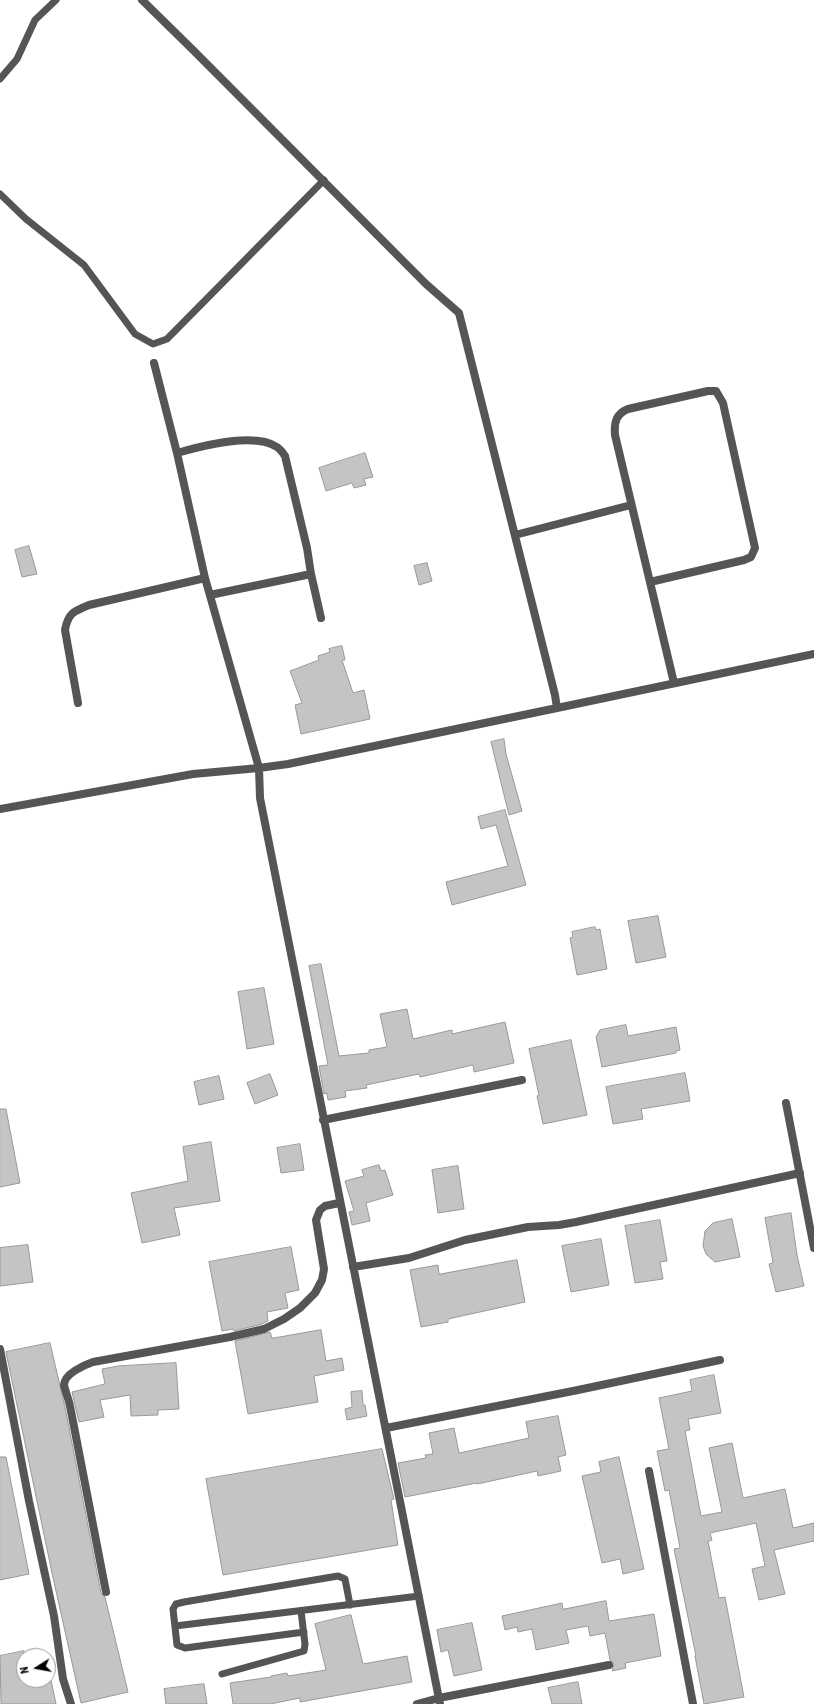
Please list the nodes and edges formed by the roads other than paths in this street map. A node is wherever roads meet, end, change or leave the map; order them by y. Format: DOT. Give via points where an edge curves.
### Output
graph roads {
  1 [pos="56,0"];
  2 [pos="142,0"];
  3 [pos="0,79"];
  4 [pos="324,180"];
  5 [pos="0,194"];
  6 [pos="154,362"];
  7 [pos="177,453"];
  8 [pos="631,505"];
  9 [pos="516,535"];
  10 [pos="311,574"];
  11 [pos="205,578"];
  12 [pos="650,582"];
  13 [pos="210,595"];
  14 [pos="321,618"];
  15 [pos="814,654"];
  16 [pos="674,683"];
  17 [pos="78,703"];
  18 [pos="557,708"];
  19 [pos="259,768"];
  20 [pos="0,809"];
  21 [pos="522,1080"];
  22 [pos="786,1102"];
  23 [pos="323,1120"];
  24 [pos="800,1173"];
  25 [pos="340,1203"];
  26 [pos="814,1248"];
  27 [pos="353,1267"];
  28 [pos="0,1348"];
  29 [pos="720,1360"];
  30 [pos="386,1428"];
  31 [pos="649,1471"];
  32 [pos="106,1592"];
  33 [pos="419,1596"];
  34 [pos="350,1605"];
  35 [pos="301,1611"];
  36 [pos="175,1626"];
  37 [pos="304,1632"];
  38 [pos="609,1665"];
  39 [pos="222,1674"];
  40 [pos="440,1701"];
  41 [pos="71,1704"];
  42 [pos="417,1704"];
  43 [pos="694,1704"];
  1 -- 3 [label="lane" via="35,20 17,58"];
  2 -- 4 [label="street"];
  4 -- 5 [label="lane" via="167,339 153,344 135,334 84,265 26,219"];
  4 -- 9 [label="street" via="426,284 459,313"];
  6 -- 7 [label="street"];
  7 -- 10 [label="street" via="235,441 267,443 278,447 285,456"];
  7 -- 11 [label="street"];
  8 -- 9 [label="street"];
  8 -- 12 [label="street"];
  8 -- 12 [label="street" via="615,435 614,424 617,417 628,409 716,391 723,403 755,548 751,557 744,560"];
  9 -- 18 [label="street"];
  10 -- 13 [label="street"];
  10 -- 14 [label="street"];
  11 -- 13 [label="street"];
  11 -- 17 [label="street" via="89,605 67,618 65,630"];
  12 -- 16 [label="street"];
  13 -- 19 [label="street"];
  15 -- 16 [label="street"];
  16 -- 18 [label="street"];
  18 -- 19 [label="street"];
  19 -- 20 [label="street" via="193,774"];
  19 -- 23 [label="street" via="260,798"];
  21 -- 23 [label="street"];
  22 -- 24 [label="street"];
  23 -- 25 [label="street"];
  24 -- 26 [label="street"];
  24 -- 27 [label="street" via="570,1223 528,1226 465,1240 409,1258"];
  25 -- 27 [label="street"];
  25 -- 32 [label="street" via="320,1210 316,1220 324,1269 322,1280 315,1293 284,1319 264,1329 230,1337 93,1362 80,1367 66,1378 64,1384"];
  27 -- 30 [label="street"];
  28 -- 41 [label="street" via="27,1494 54,1616 63,1679"];
  29 -- 30 [label="street"];
  30 -- 33 [label="street"];
  31 -- 43 [label="street"];
  33 -- 34 [label="lane"];
  33 -- 40 [label="street"];
  34 -- 35 [label="lane"];
  34 -- 36 [label="lane" via="345,1579 338,1576 176,1604 173,1610"];
  35 -- 36 [label="lane"];
  35 -- 37 [label="lane"];
  36 -- 37 [label="lane" via="177,1645 185,1648"];
  37 -- 39 [label="lane" via="304,1651 299,1654"];
  38 -- 40 [label="street"];
  40 -- 42 [label="street"];
}
